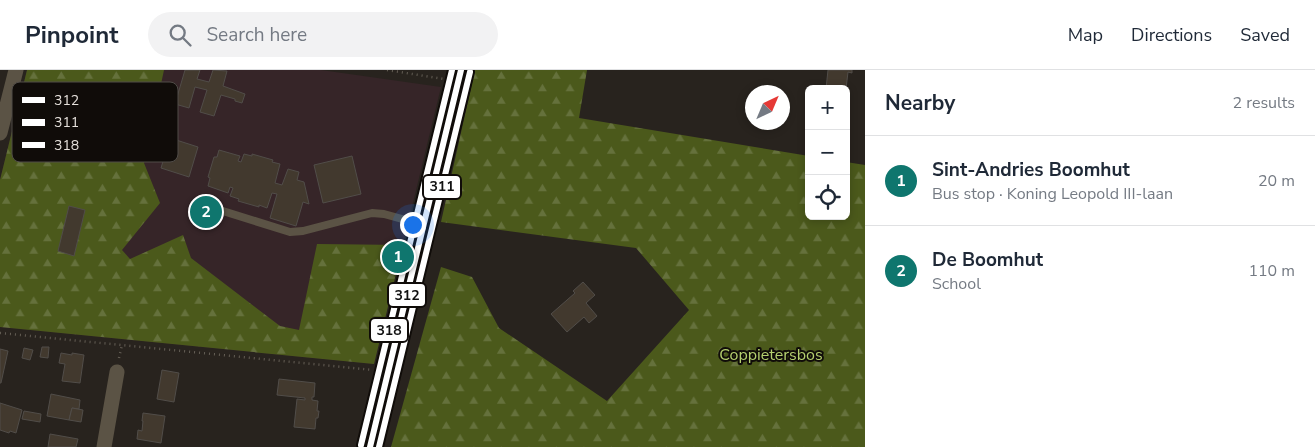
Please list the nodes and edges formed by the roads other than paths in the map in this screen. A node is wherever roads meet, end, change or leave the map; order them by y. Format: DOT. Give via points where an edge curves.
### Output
graph roads {
  1 [pos="460,76"];
  2 [pos="12,86"];
  3 [pos="0,132"];
  4 [pos="210,207"];
  5 [pos="424,225"];
  6 [pos="117,372"];
  7 [pos="104,447"];
  8 [pos="370,447"];
  1 -- 5 [label="street"];
  2 -- 3 [label="street"];
  4 -- 5 [label="lane" via="290,232 372,213"];
  5 -- 8 [label="street"];
  6 -- 7 [label="street"];
}
